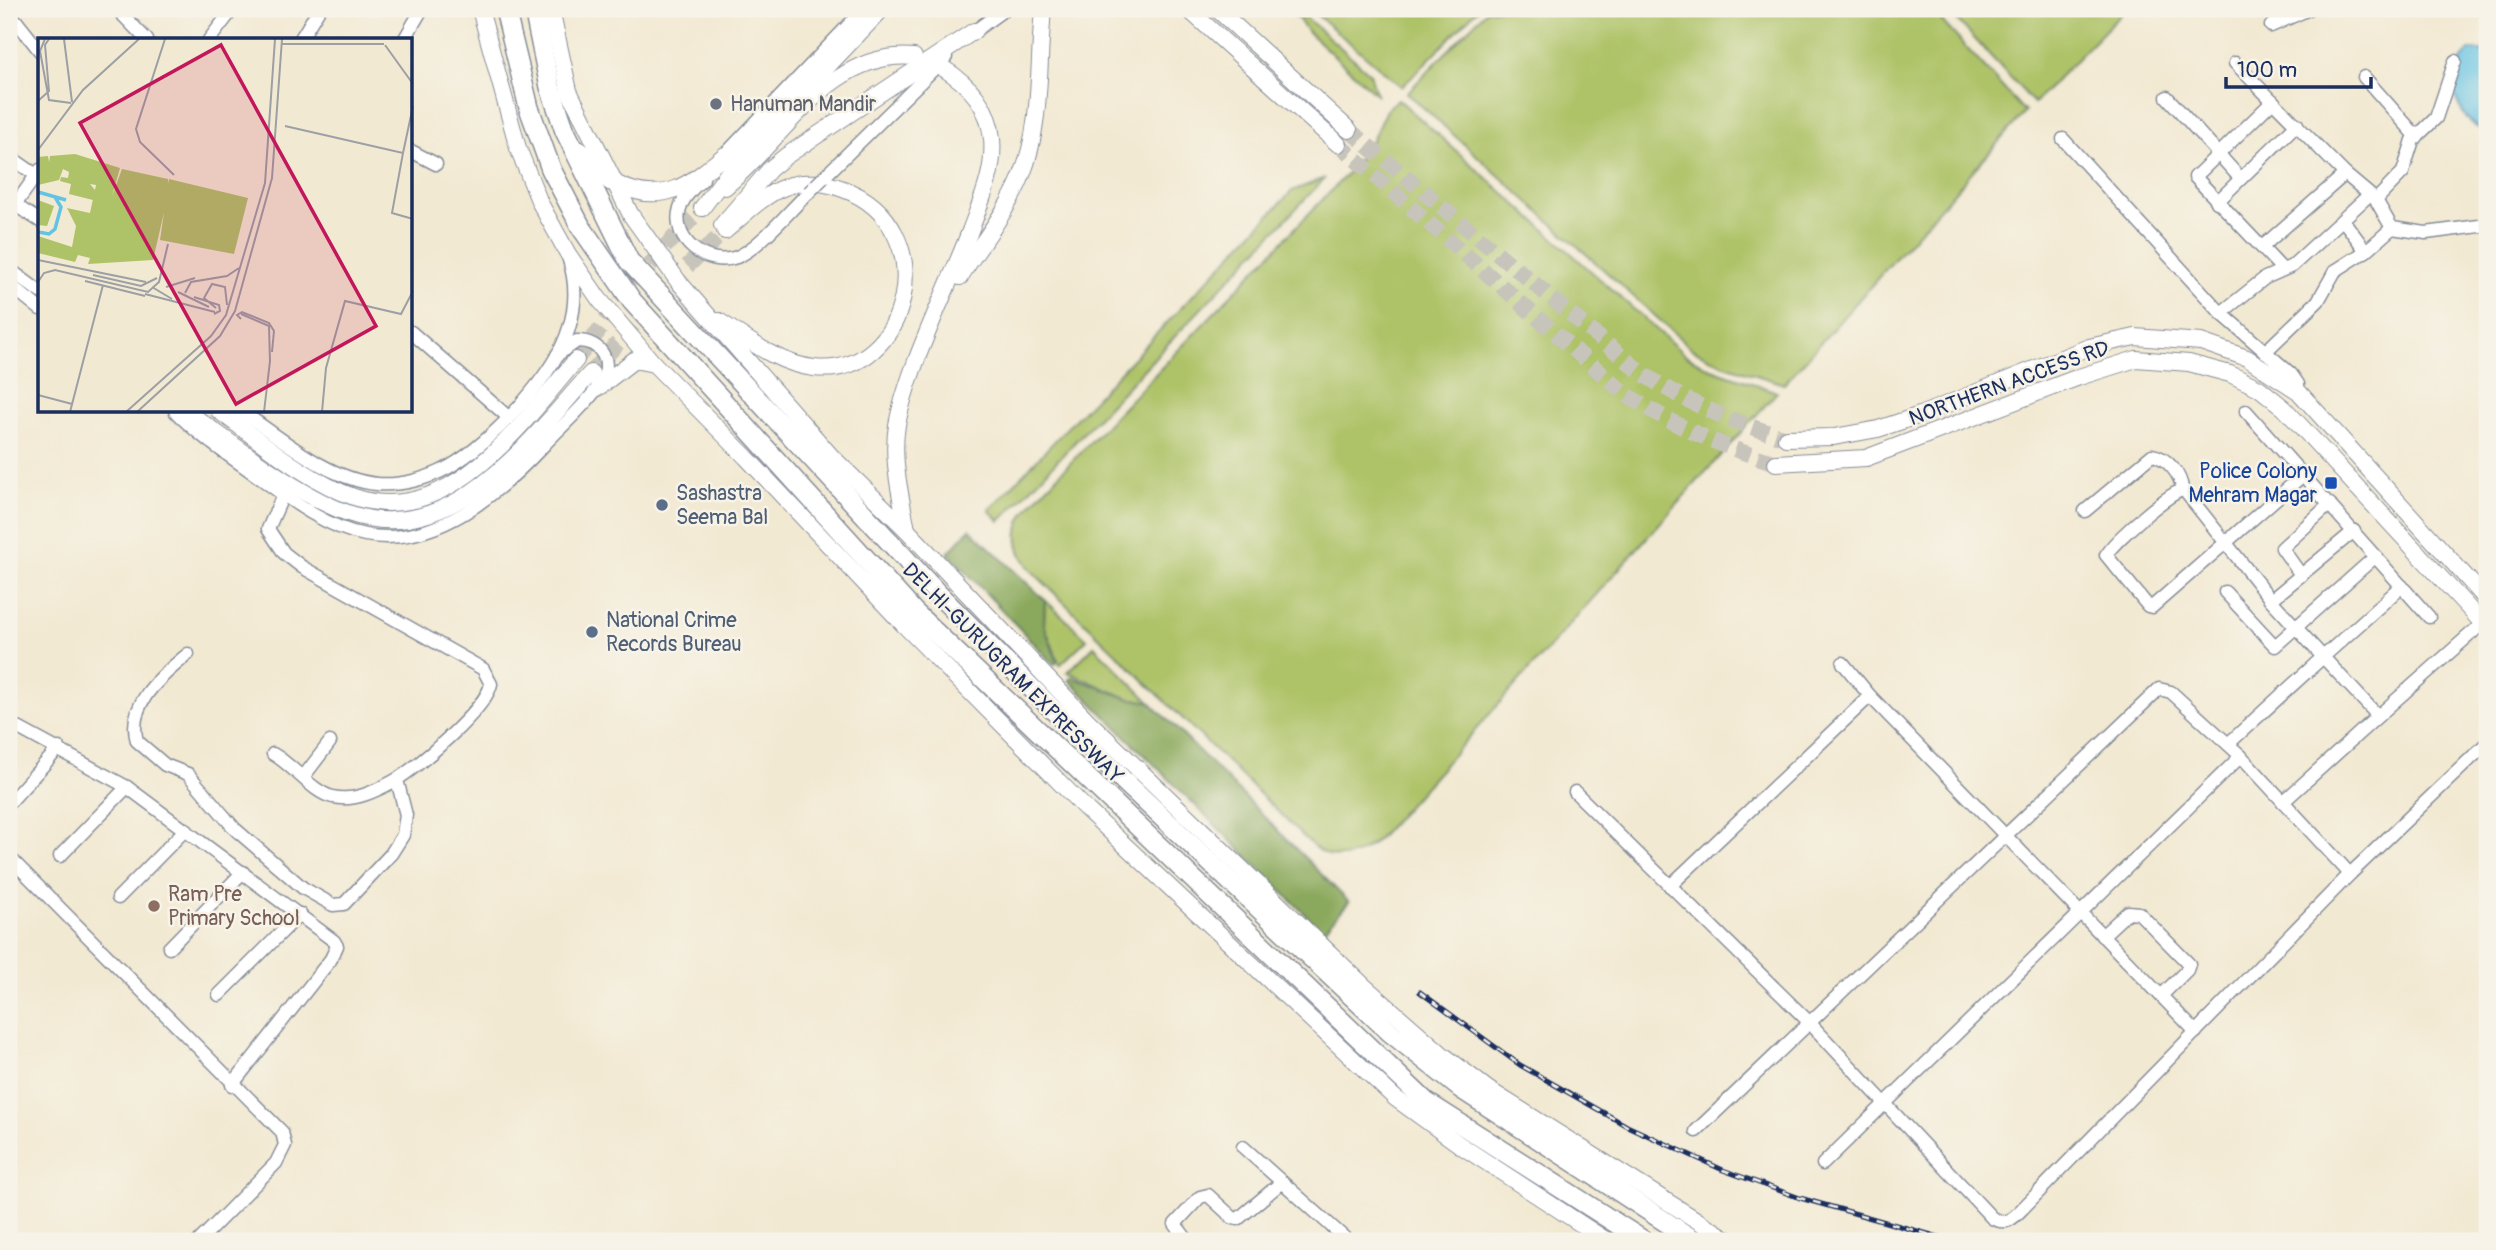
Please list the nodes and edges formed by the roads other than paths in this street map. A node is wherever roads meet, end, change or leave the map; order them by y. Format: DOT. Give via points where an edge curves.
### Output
graph roads {
  1 [pos="117,9"];
  2 [pos="233,9"];
  3 [pos="319,9"];
  4 [pos="422,9"];
  5 [pos="480,9"];
  6 [pos="505,9"];
  7 [pos="534,9"];
  8 [pos="551,9"];
  9 [pos="864,9"];
  10 [pos="881,9"];
  11 [pos="1005,9"];
  12 [pos="1043,9"];
  13 [pos="1188,9"];
  14 [pos="1217,9"];
  15 [pos="2309,9"];
  16 [pos="9,12"];
  17 [pos="2271,26"];
  18 [pos="974,31"];
  19 [pos="145,38"];
  20 [pos="211,38"];
  21 [pos="301,38"];
  22 [pos="405,38"];
  23 [pos="38,48"];
  24 [pos="914,57"];
  25 [pos="2455,61"];
  26 [pos="2235,63"];
  27 [pos="943,68"];
  28 [pos="2364,77"];
  29 [pos="2167,97"];
  30 [pos="2273,101"];
  31 [pos="2297,124"];
  32 [pos="1349,130"];
  33 [pos="2417,137"];
  34 [pos="2063,139"];
  35 [pos="570,144"];
  36 [pos="1338,144"];
  37 [pos="413,152"];
  38 [pos="2218,154"];
  39 [pos="725,155"];
  40 [pos="9,163"];
  41 [pos="436,164"];
  42 [pos="38,173"];
  43 [pos="2345,174"];
  44 [pos="2240,177"];
  45 [pos="611,181"];
  46 [pos="2372,197"];
  47 [pos="2217,201"];
  48 [pos="38,219"];
  49 [pos="2343,220"];
  50 [pos="2487,225"];
  51 [pos="2392,228"];
  52 [pos="2262,247"];
  53 [pos="2366,251"];
  54 [pos="568,254"];
  55 [pos="9,269"];
  56 [pos="2282,269"];
  57 [pos="9,284"];
  58 [pos="38,291"];
  59 [pos="38,307"];
  60 [pos="703,310"];
  61 [pos="2221,313"];
  62 [pos="413,334"];
  63 [pos="923,348"];
  64 [pos="2265,352"];
  65 [pos="557,355"];
  66 [pos="576,360"];
  67 [pos="654,364"];
  68 [pos="595,380"];
  69 [pos="2298,391"];
  70 [pos="2246,411"];
  71 [pos="178,413"];
  72 [pos="189,413"];
  73 [pos="222,413"];
  74 [pos="244,413"];
  75 [pos="2316,413"];
  76 [pos="507,416"];
  77 [pos="2302,427"];
  78 [pos="1786,438"];
  79 [pos="1776,463"];
  80 [pos="2304,475"];
  81 [pos="2182,489"];
  82 [pos="283,495"];
  83 [pos="2330,504"];
  84 [pos="2085,511"];
  85 [pos="907,530"];
  86 [pos="2354,531"];
  87 [pos="2225,543"];
  88 [pos="2376,556"];
  89 [pos="2301,575"];
  90 [pos="2402,586"];
  91 [pos="2225,592"];
  92 [pos="2271,600"];
  93 [pos="2487,600"];
  94 [pos="2429,617"];
  95 [pos="2485,626"];
  96 [pos="2296,629"];
  97 [pos="188,654"];
  98 [pos="2322,657"];
  99 [pos="1843,663"];
  100 [pos="1870,696"];
  101 [pos="2378,716"];
  102 [pos="9,723"];
  103 [pos="330,742"];
  104 [pos="2487,743"];
  105 [pos="2228,744"];
  106 [pos="59,748"];
  107 [pos="273,754"];
  108 [pos="2241,756"];
  109 [pos="304,776"];
  110 [pos="397,780"];
  111 [pos="127,787"];
  112 [pos="1575,792"];
  113 [pos="10,802"];
  114 [pos="2283,802"];
  115 [pos="186,830"];
  116 [pos="2004,835"];
  117 [pos="60,856"];
  118 [pos="9,857"];
  119 [pos="243,872"];
  120 [pos="2350,874"];
  121 [pos="1670,886"];
  122 [pos="118,898"];
  123 [pos="2079,913"];
  124 [pos="300,914"];
  125 [pos="2102,936"];
  126 [pos="169,948"];
  127 [pos="219,995"];
  128 [pos="2161,996"];
  129 [pos="1808,1021"];
  130 [pos="2196,1032"];
  131 [pos="232,1085"];
  132 [pos="1885,1102"];
  133 [pos="1696,1131"];
  134 [pos="1243,1147"];
  135 [pos="1823,1164"];
  136 [pos="1282,1182"];
  137 [pos="199,1241"];
  138 [pos="1188,1241"];
  139 [pos="1348,1241"];
  140 [pos="1607,1241"];
  141 [pos="1644,1241"];
  142 [pos="1695,1241"];
  143 [pos="1730,1241"];
  1 -- 19 [label="street"];
  2 -- 20 [label="street"];
  3 -- 21 [label="street"];
  4 -- 22 [label="street"];
  5 -- 54 [label="main road" via="518,148 540,203"];
  6 -- 141 [label="highway, DELHI-GURUGRAM EXPRESSWAY" via="538,132 581,227 632,300 913,611 1426,1102"];
  7 -- 35 [label="highway, DELHI-GURUGRAM EXPRESSWAY" via="550,87"];
  8 -- 45 [label="main road" via="569,92"];
  9 -- 39 [label="street"];
  10 -- 24 [label="main road" via="734,165 706,204 837,78 878,58"];
  11 -- 18 [label="street"];
  12 -- 63 [label="main road" via="1035,108 1024,169"];
  13 -- 36 [label="main road"];
  14 -- 32 [label="main road"];
  15 -- 17 [label="street"];
  16 -- 23 [label="street"];
  18 -- 39 [label="street, bridge" via="741,255 709,259 687,241 678,216 686,196"];
  18 -- 60 [label="main road" via="786,156 754,186 723,229 788,186 817,184 846,190 875,207 897,235 906,274 901,303 873,348 846,364 816,369 776,358"];
  25 -- 33 [label="street" via="2440,112"];
  26 -- 30 [label="street"];
  27 -- 63 [label="main road" via="967,84 984,109 993,154 986,189"];
  28 -- 33 [label="street"];
  29 -- 38 [label="street"];
  30 -- 31 [label="street"];
  30 -- 38 [label="street"];
  31 -- 43 [label="street"];
  31 -- 44 [label="street"];
  33 -- 46 [label="street" via="2403,172"];
  34 -- 61 [label="street"];
  35 -- 45 [label="highway"];
  35 -- 142 [label="highway, DELHI-GURUGRAM EXPRESSWAY" via="635,269 939,595 1124,781 1390,1032 1461,1088"];
  37 -- 41 [label="street"];
  38 -- 44 [label="street"];
  38 -- 47 [label="street" via="2195,177"];
  39 -- 45 [label="main road" via="681,187 660,194 636,193"];
  40 -- 42 [label="street" via="16,161"];
  42 -- 48 [label="street" via="15,205"];
  43 -- 46 [label="street"];
  43 -- 52 [label="street"];
  44 -- 47 [label="street"];
  45 -- 60 [label="main road" via="652,247"];
  46 -- 49 [label="street"];
  46 -- 51 [label="street"];
  47 -- 52 [label="street"];
  49 -- 53 [label="street"];
  49 -- 56 [label="street" via="2292,266"];
  50 -- 51 [label="street" via="2426,233"];
  51 -- 53 [label="street"];
  52 -- 56 [label="street"];
  53 -- 64 [label="street" via="2335,271 2318,301"];
  54 -- 65 [label="street" via="574,295 569,328"];
  54 -- 67 [label="main road" via="598,299"];
  55 -- 58 [label="street"];
  56 -- 61 [label="street"];
  57 -- 59 [label="street"];
  60 -- 85 [label="main road" via="831,456"];
  61 -- 64 [label="street"];
  62 -- 76 [label="street"];
  63 -- 85 [label="main road" via="902,404 895,443"];
  64 -- 69 [label="street" via="2296,380"];
  65 -- 68 [label="street" via="577,341 596,345 607,366"];
  65 -- 76 [label="street"];
  66 -- 73 [label="main road" via="527,420 482,463 434,493 407,501 377,503 325,484"];
  67 -- 68 [label="main road" via="634,359"];
  67 -- 140 [label="main road" via="1076,798 1395,1098"];
  68 -- 72 [label="main road" via="484,484 444,508 400,520 348,514 319,500"];
  68 -- 82 [label="street" via="528,461 489,496 423,532 366,536"];
  69 -- 75 [label="main road, NORTHERN ACCESS RD"];
  69 -- 78 [label="main road, NORTHERN ACCESS RD" via="2247,358 2201,342 2135,337 2089,347 1878,429 1834,437"];
  70 -- 80 [label="street"];
  71 -- 82 [label="street"];
  74 -- 76 [label="street" via="328,467 363,481 390,484 425,478 448,468"];
  75 -- 77 [label="main road"];
  75 -- 93 [label="main road, NORTHERN ACCESS RD"];
  77 -- 79 [label="main road, NORTHERN ACCESS RD" via="2259,388 2230,374 2189,363 2136,359 1866,458"];
  77 -- 95 [label="main road, NORTHERN ACCESS RD"];
  80 -- 83 [label="street"];
  80 -- 87 [label="street"];
  81 -- 84 [label="street" via="2180,476 2161,457 2152,455"];
  81 -- 87 [label="street"];
  81 -- 87 [label="street" via="2107,551 2107,557 2151,608"];
  82 -- 110 [label="street" via="268,530 290,559 483,669 489,677 490,691 482,705"];
  83 -- 86 [label="street"];
  83 -- 89 [label="street" via="2282,548"];
  85 -- 143 [label="main road" via="1087,720 1364,986 1443,1055 1489,1090"];
  86 -- 88 [label="street"];
  86 -- 89 [label="street"];
  87 -- 92 [label="street"];
  88 -- 90 [label="street"];
  88 -- 96 [label="street"];
  89 -- 92 [label="street"];
  90 -- 94 [label="street"];
  90 -- 98 [label="street"];
  91 -- 96 [label="street" via="2274,646"];
  92 -- 96 [label="street"];
  95 -- 101 [label="street"];
  96 -- 98 [label="street"];
  97 -- 110 [label="street" via="147,694 135,719 137,741 165,765 188,774 235,829 312,894 333,905 344,904 399,843 407,821"];
  98 -- 101 [label="street"];
  98 -- 105 [label="street"];
  99 -- 100 [label="street"];
  100 -- 116 [label="street"];
  100 -- 121 [label="street"];
  101 -- 114 [label="street"];
  102 -- 106 [label="street"];
  103 -- 109 [label="street"];
  104 -- 120 [label="street"];
  105 -- 108 [label="street"];
  105 -- 116 [label="street" via="2171,692 2159,689"];
  106 -- 111 [label="street"];
  106 -- 113 [label="street"];
  107 -- 109 [label="street"];
  108 -- 114 [label="street"];
  108 -- 123 [label="street"];
  109 -- 110 [label="street" via="323,794 341,798 369,793"];
  111 -- 115 [label="street"];
  111 -- 117 [label="street"];
  112 -- 121 [label="street"];
  114 -- 120 [label="street"];
  115 -- 119 [label="street"];
  115 -- 122 [label="street"];
  116 -- 123 [label="street"];
  116 -- 129 [label="street"];
  118 -- 131 [label="street"];
  119 -- 124 [label="street"];
  119 -- 126 [label="street"];
  120 -- 130 [label="street"];
  121 -- 129 [label="street"];
  123 -- 125 [label="street"];
  123 -- 132 [label="street"];
  124 -- 127 [label="street"];
  124 -- 131 [label="street" via="334,941 335,952"];
  125 -- 128 [label="street"];
  125 -- 128 [label="street" via="2128,912 2139,913 2188,963 2187,970"];
  128 -- 130 [label="street"];
  129 -- 132 [label="street"];
  129 -- 133 [label="street"];
  130 -- 132 [label="street" via="2007,1222 1992,1218"];
  131 -- 137 [label="street" via="278,1127 285,1145 276,1163"];
  132 -- 135 [label="street"];
  134 -- 136 [label="street"];
  136 -- 138 [label="street" via="1236,1219 1208,1195 1200,1197 1175,1224"];
  136 -- 139 [label="street"];
}
